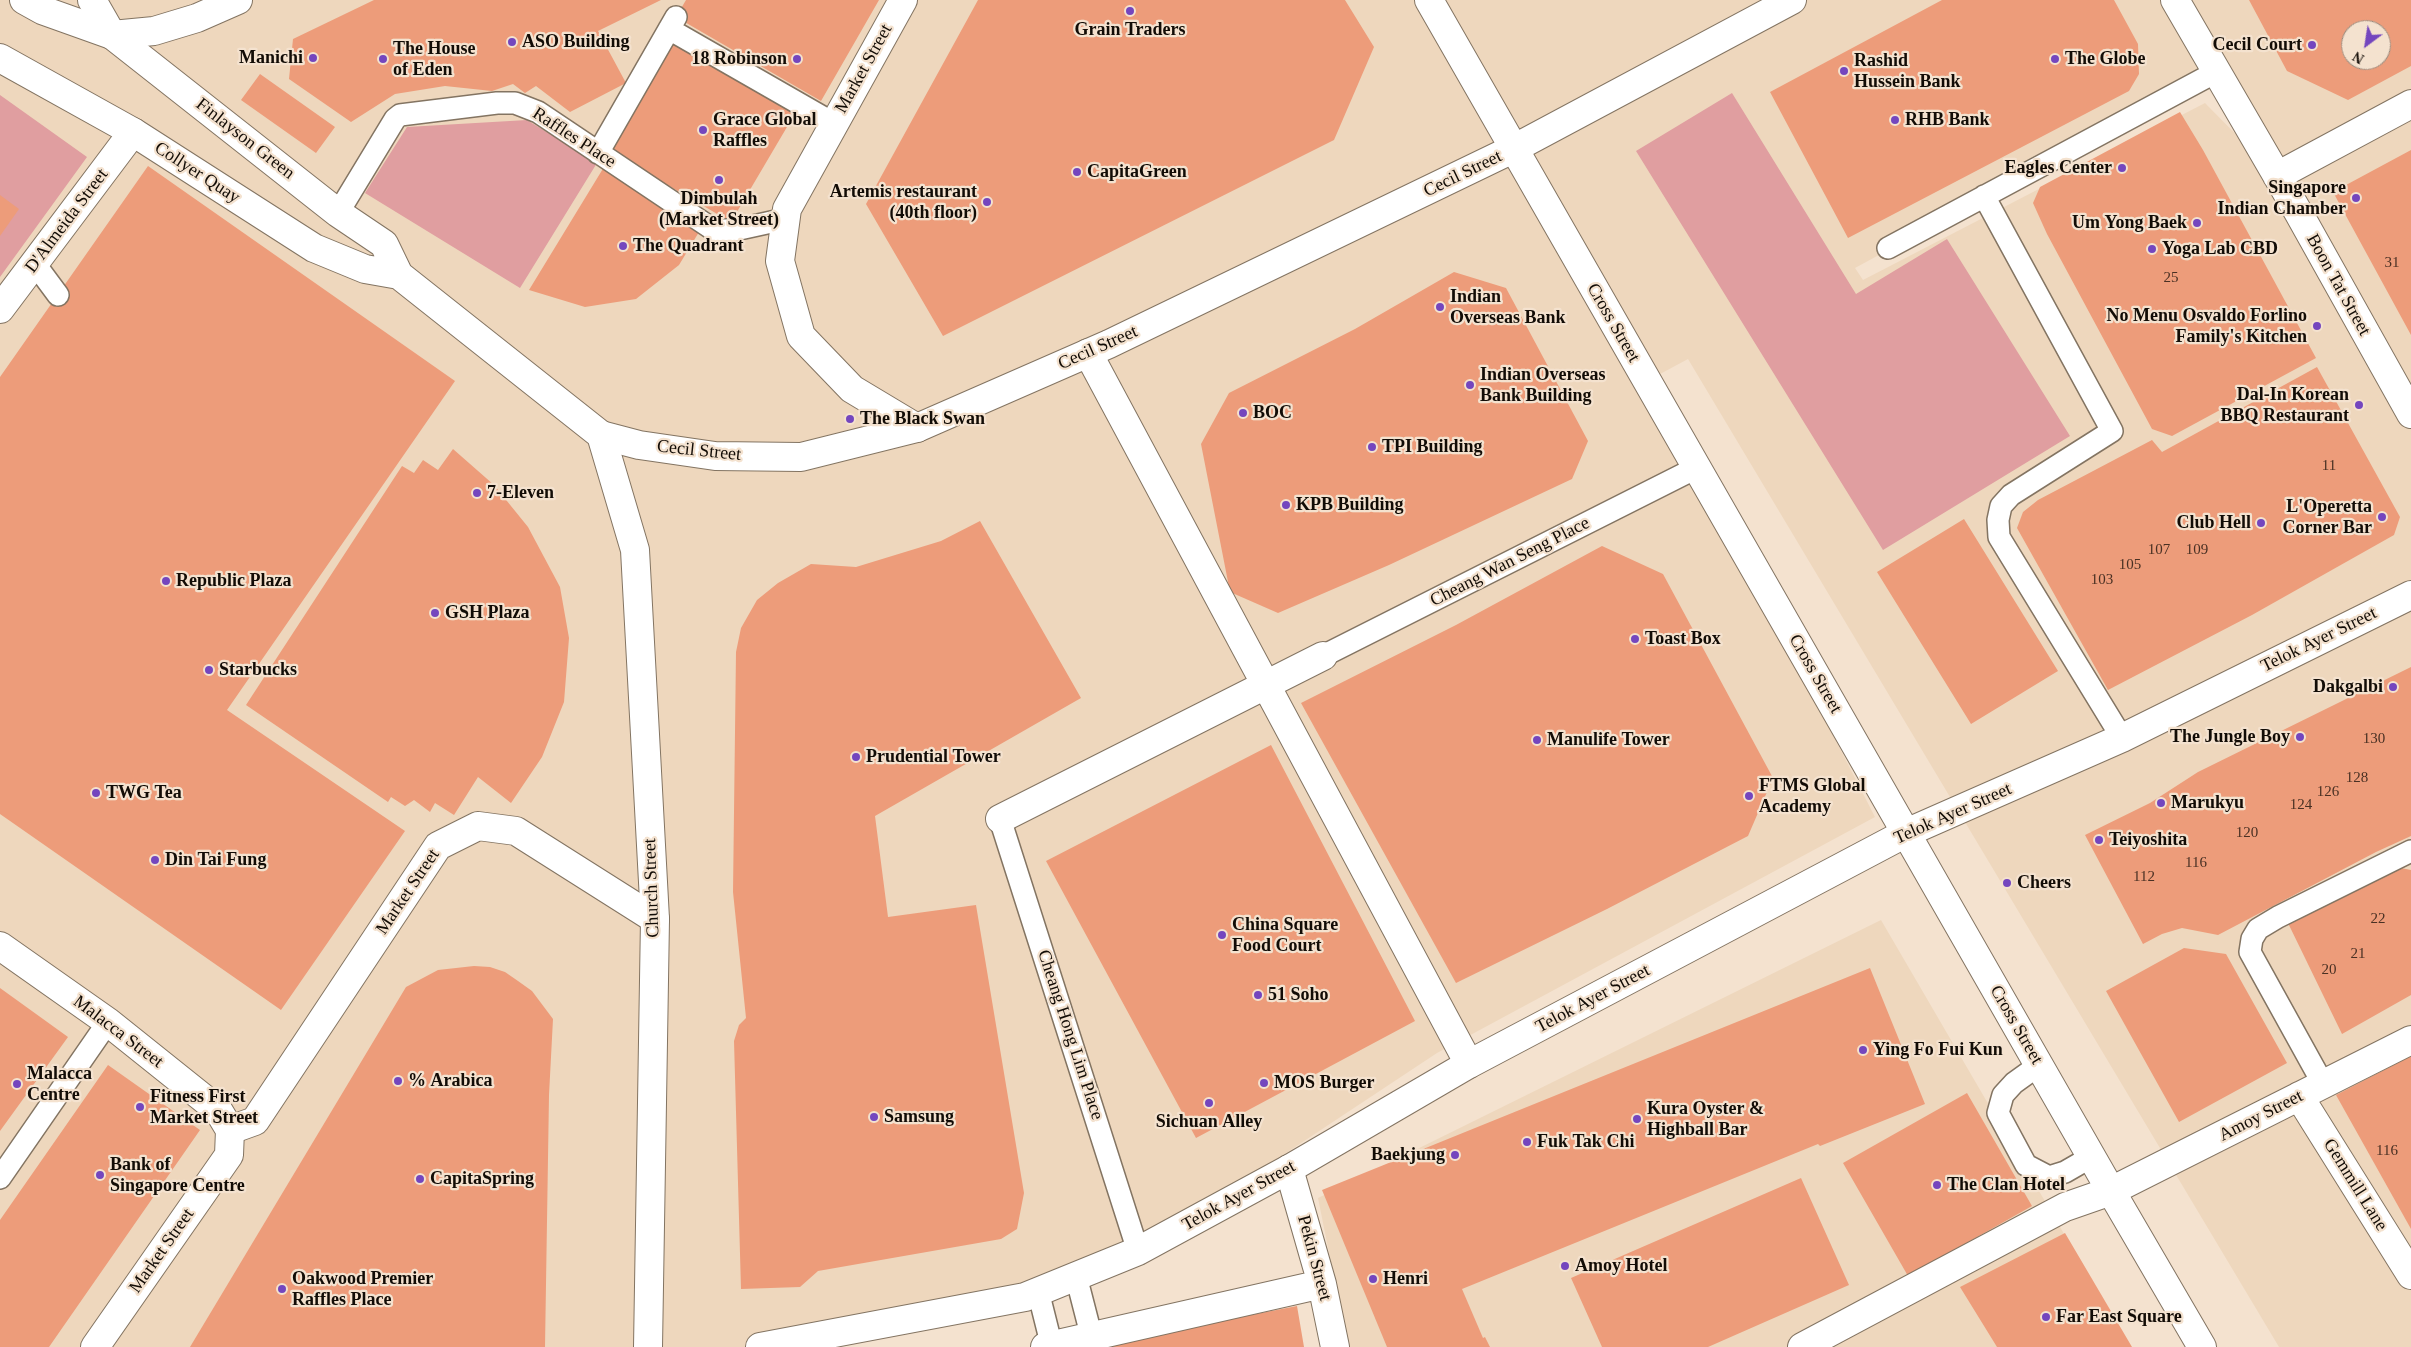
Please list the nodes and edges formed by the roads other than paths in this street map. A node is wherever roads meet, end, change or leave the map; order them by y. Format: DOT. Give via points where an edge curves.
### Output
graph roads {
  1 [pos="24,0"];
  2 [pos="92,0"];
  3 [pos="238,0"];
  4 [pos="903,0"];
  5 [pos="1429,0"];
  6 [pos="1792,0"];
  7 [pos="2175,0"];
  8 [pos="112,35"];
  9 [pos="0,58"];
  10 [pos="2216,72"];
  11 [pos="2411,104"];
  12 [pos="833,123"];
  13 [pos="133,132"];
  14 [pos="1513,150"];
  15 [pos="598,152"];
  16 [pos="2277,176"];
  17 [pos="1984,196"];
  18 [pos="338,213"];
  19 [pos="785,218"];
  20 [pos="1888,248"];
  21 [pos="35,264"];
  22 [pos="399,275"];
  23 [pos="58,295"];
  24 [pos="0,308"];
  25 [pos="1088,353"];
  26 [pos="2411,414"];
  27 [pos="917,428"];
  28 [pos="601,435"];
  29 [pos="1696,468"];
  30 [pos="2411,595"];
  31 [pos="1323,656"];
  32 [pos="1266,685"];
  33 [pos="2122,738"];
  34 [pos="1000,819"];
  35 [pos="1906,833"];
  36 [pos="2411,851"];
  37 [pos="655,919"];
  38 [pos="0,946"];
  39 [pos="108,1022"];
  40 [pos="2411,1040"];
  41 [pos="1469,1064"];
  42 [pos="2039,1065"];
  43 [pos="2323,1084"];
  44 [pos="2299,1096"];
  45 [pos="230,1142"];
  46 [pos="2091,1157"];
  47 [pos="1289,1169"];
  48 [pos="0,1178"];
  49 [pos="2111,1191"];
  50 [pos="1138,1251"];
  51 [pos="2411,1275"];
  52 [pos="1076,1276"];
  53 [pos="1322,1284"];
  54 [pos="1038,1291"];
  55 [pos="1847,1337"];
  56 [pos="1092,1341"];
  57 [pos="95,1347"];
  58 [pos="648,1347"];
  59 [pos="760,1347"];
  60 [pos="1049,1347"];
  61 [pos="1335,1347"];
  62 [pos="1802,1347"];
  63 [pos="2202,1347"];
  1 -- 8 [label="main road" via="42,10"];
  2 -- 8 [label="main road, Finlayson Green"];
  3 -- 8 [label="main road" via="197,18 154,31"];
  4 -- 12 [label="main road, Market Street"];
  5 -- 14 [label="main road, Cross Street"];
  6 -- 14 [label="main road, Cecil Street"];
  7 -- 10 [label="main road, Boon Tat Street"];
  8 -- 18 [label="main road, Finlayson Green"];
  9 -- 13 [label="main road, Collyer Quay"];
  10 -- 16 [label="main road, Boon Tat Street"];
  10 -- 17 [label="lane"];
  11 -- 16 [label="main road"];
  12 -- 15 [label="lane" via="673,23"];
  12 -- 19 [label="main road, Market Street"];
  13 -- 21 [label="main road, D'Almeida Street"];
  13 -- 22 [label="main road, Collyer Quay" via="314,248 365,269"];
  14 -- 25 [label="main road, Cecil Street"];
  14 -- 29 [label="main road, Cross Street"];
  15 -- 18 [label="lane, Raffles Place" via="538,112 515,103 407,113 395,119"];
  15 -- 19 [label="lane, Raffles Place" via="714,230 735,230"];
  16 -- 26 [label="main road, Boon Tat Street"];
  17 -- 20 [label="lane"];
  17 -- 33 [label="lane" via="2112,431 2011,495 2001,506 1999,537"];
  18 -- 22 [label="main road, Finlayson Green" via="384,244"];
  19 -- 27 [label="main road, Market Street" via="780,261 801,336 852,389"];
  21 -- 23 [label="lane"];
  21 -- 24 [label="main road, D'Almeida Street"];
  22 -- 28 [label="main road, Cecil Street"];
  25 -- 27 [label="main road, Cecil Street"];
  25 -- 32 [label="main road"];
  27 -- 28 [label="main road, Cecil Street" via="801,457 715,456 640,445"];
  28 -- 37 [label="main road, Church Street" via="635,550"];
  29 -- 31 [label="lane, Cheang Wan Seng Place"];
  29 -- 35 [label="main road, Cross Street"];
  30 -- 33 [label="main road, Telok Ayer Street"];
  31 -- 32 [label="main road"];
  32 -- 34 [label="main road"];
  32 -- 41 [label="main road"];
  33 -- 35 [label="main road, Telok Ayer Street"];
  34 -- 50 [label="lane, Cheang Hong Lim Place"];
  35 -- 41 [label="main road, Telok Ayer Street"];
  35 -- 42 [label="main road, Cross Street"];
  36 -- 43 [label="lane" via="2278,917 2258,929 2252,939 2250,952"];
  37 -- 45 [label="main road, Market Street" via="516,831 478,826 438,846 256,1121"];
  37 -- 58 [label="main road, Church Street"];
  38 -- 39 [label="main road, Malacca Street"];
  39 -- 45 [label="main road, Malacca Street" via="218,1110"];
  39 -- 48 [label="lane"];
  40 -- 43 [label="main road, Amoy Street"];
  41 -- 47 [label="main road, Telok Ayer Street"];
  42 -- 46 [label="main road, Cross Street"];
  42 -- 46 [label="lane" via="2003,1095 1998,1113 2026,1165 2049,1177"];
  43 -- 44 [label="main road, Amoy Street"];
  44 -- 49 [label="main road, Amoy Street"];
  44 -- 51 [label="main road, Gemmill Lane"];
  45 -- 57 [label="main road, Market Street"];
  46 -- 49 [label="main road, Cross Street"];
  47 -- 50 [label="main road, Telok Ayer Street"];
  47 -- 53 [label="main road, Pekin Street"];
  49 -- 55 [label="main road, Amoy Street" via="2065,1207"];
  49 -- 63 [label="main road, Cross Street"];
  50 -- 52 [label="main road, Telok Ayer Street"];
  52 -- 54 [label="main road, Telok Ayer Street"];
  52 -- 56 [label="lane"];
  53 -- 56 [label="main road"];
  53 -- 61 [label="main road, Pekin Street"];
  54 -- 59 [label="main road, Telok Ayer Street" via="1025,1297"];
  54 -- 60 [label="lane"];
  55 -- 62 [label="main road"];
  56 -- 60 [label="main road"];
}
